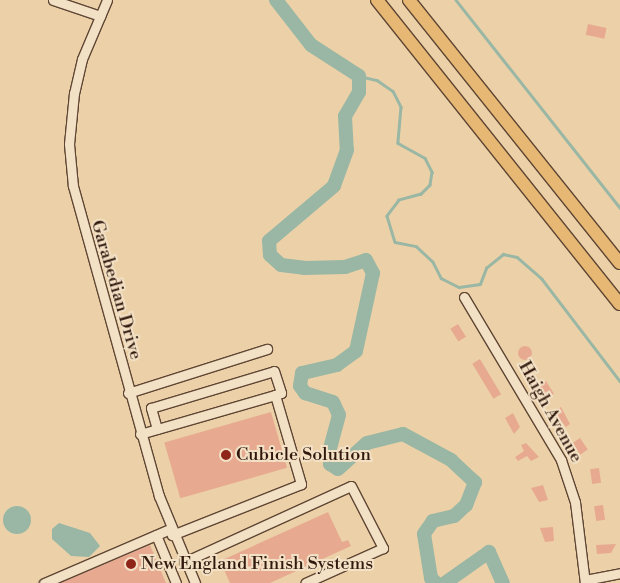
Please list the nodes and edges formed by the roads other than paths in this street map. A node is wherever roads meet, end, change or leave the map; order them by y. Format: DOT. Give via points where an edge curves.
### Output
graph roads {
  1 [pos="54,0"];
  2 [pos="107,0"];
  3 [pos="377,0"];
  4 [pos="409,0"];
  5 [pos="77,4"];
  6 [pos="100,16"];
  7 [pos="620,263"];
  8 [pos="464,297"];
  9 [pos="620,304"];
  10 [pos="268,349"];
  11 [pos="128,393"];
  12 [pos="275,395"];
  13 [pos="157,429"];
  14 [pos="140,434"];
  15 [pos="171,532"];
  16 [pos="156,535"];
  17 [pos="184,562"];
  18 [pos="620,573"];
  19 [pos="585,582"];
  20 [pos="44,583"];
  21 [pos="176,583"];
  22 [pos="195,583"];
  23 [pos="305,583"];
  1 -- 5 [label="street"];
  2 -- 6 [label="street, Garabedian Drive"];
  3 -- 9 [label="highway"];
  4 -- 7 [label="highway"];
  5 -- 6 [label="street"];
  6 -- 11 [label="street, Garabedian Drive" via="74,93 71,170 79,221"];
  8 -- 19 [label="street, Haigh Avenue" via="561,460 575,502"];
  10 -- 11 [label="street"];
  11 -- 14 [label="street, Garabedian Drive"];
  12 -- 13 [label="street"];
  12 -- 13 [label="street" via="281,393 274,371 151,408"];
  12 -- 15 [label="street" via="302,484"];
  13 -- 14 [label="street"];
  14 -- 15 [label="street, Garabedian Drive"];
  15 -- 16 [label="street"];
  15 -- 17 [label="street, Garabedian Drive"];
  16 -- 20 [label="street"];
  16 -- 21 [label="street"];
  17 -- 22 [label="street, Garabedian Drive"];
  17 -- 23 [label="street" via="351,486 383,548"];
  18 -- 19 [label="street"];
}
